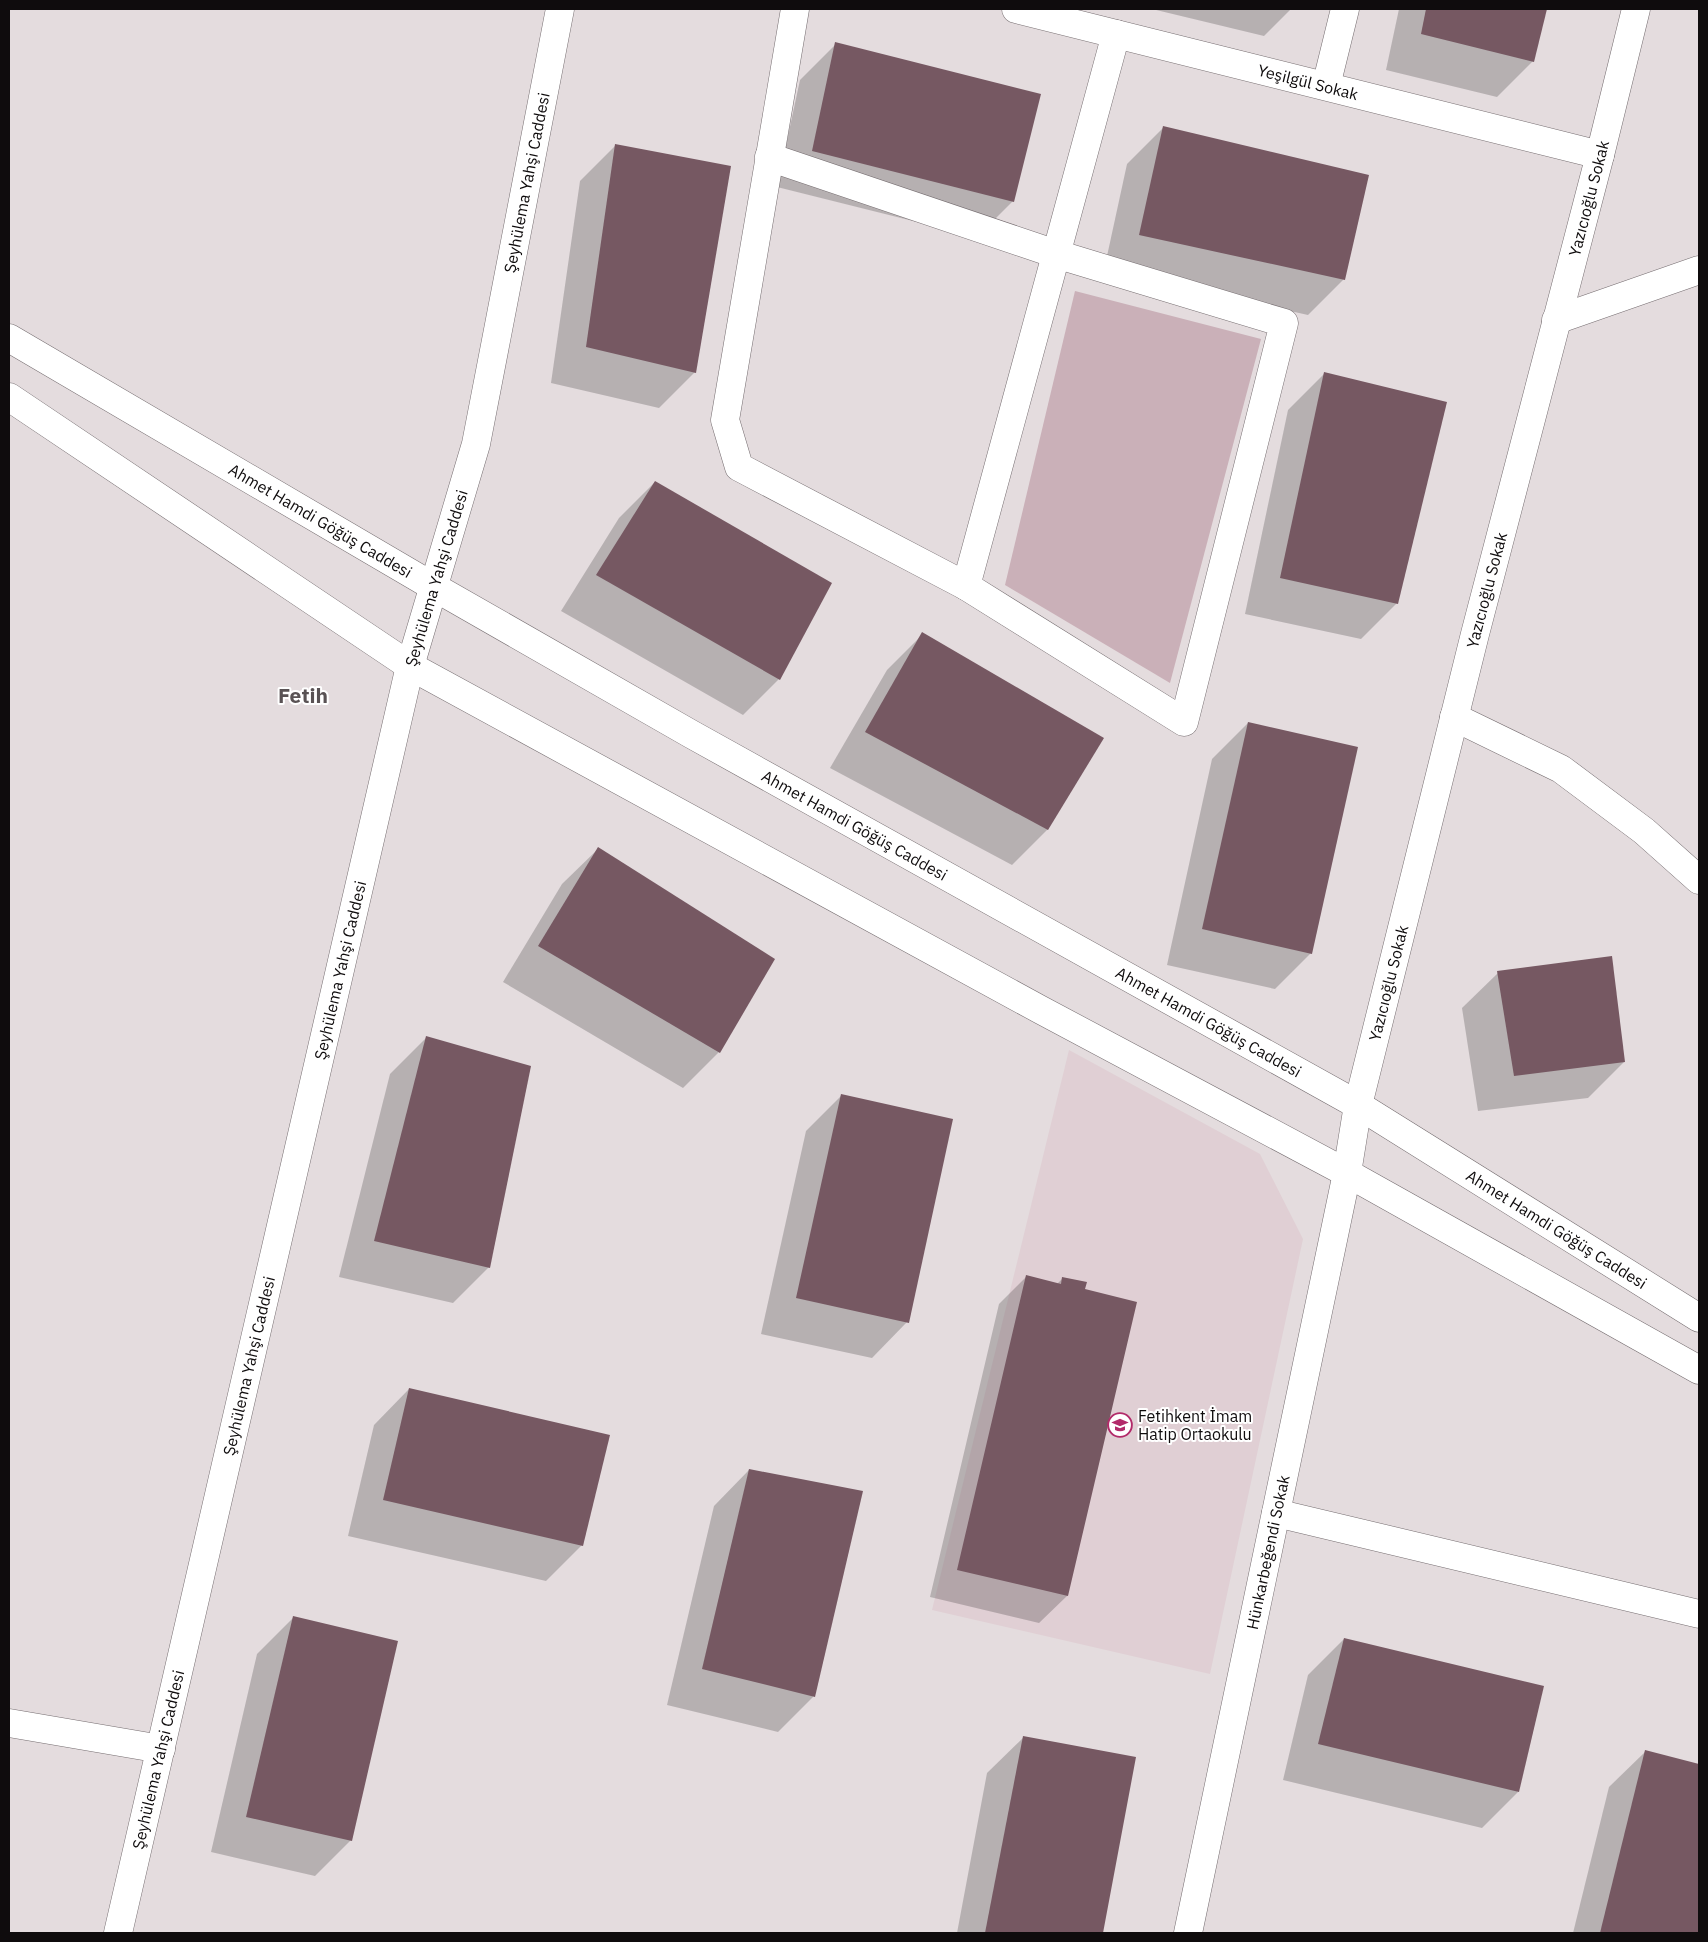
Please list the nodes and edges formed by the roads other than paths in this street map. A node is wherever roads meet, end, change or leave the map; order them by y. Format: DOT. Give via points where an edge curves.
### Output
graph roads {
  1 [pos="560,9"];
  2 [pos="795,9"];
  3 [pos="1016,9"];
  4 [pos="1345,9"];
  5 [pos="1636,9"];
  6 [pos="1116,34"];
  7 [pos="1326,86"];
  8 [pos="1600,155"];
  9 [pos="769,158"];
  10 [pos="1056,254"];
  11 [pos="1699,270"];
  12 [pos="1556,320"];
  13 [pos="9,338"];
  14 [pos="9,397"];
  15 [pos="966,586"];
  16 [pos="434,587"];
  17 [pos="410,666"];
  18 [pos="1454,717"];
  19 [pos="1699,880"];
  20 [pos="1358,1105"];
  21 [pos="1347,1173"];
  22 [pos="1699,1318"];
  23 [pos="1699,1370"];
  24 [pos="1276,1513"];
  25 [pos="1699,1614"];
  26 [pos="9,1723"];
  27 [pos="161,1749"];
  28 [pos="118,1933"];
  29 [pos="1188,1933"];
  1 -- 16 [label="street, Şeyhülema Yahşi Caddesi" via="476,444"];
  2 -- 9 [label="street"];
  3 -- 6 [label="street, Yeşilgül Sokak"];
  4 -- 7 [label="street"];
  5 -- 8 [label="street, Yazıcıoğlu Sokak"];
  6 -- 7 [label="street, Yeşilgül Sokak"];
  6 -- 10 [label="street"];
  7 -- 8 [label="street, Yeşilgül Sokak"];
  8 -- 12 [label="street, Yazıcıoğlu Sokak"];
  9 -- 10 [label="street"];
  9 -- 15 [label="street" via="725,420 739,467"];
  10 -- 15 [label="street"];
  10 -- 15 [label="street" via="1284,323 1184,722"];
  11 -- 12 [label="street"];
  12 -- 18 [label="street, Yazıcıoğlu Sokak"];
  13 -- 16 [label="street, Ahmet Hamdi Göğüş Caddesi"];
  14 -- 17 [label="street"];
  16 -- 17 [label="street, Şeyhülema Yahşi Caddesi"];
  16 -- 20 [label="street, Ahmet Hamdi Göğüş Caddesi" via="691,734"];
  17 -- 21 [label="street"];
  17 -- 27 [label="street, Şeyhülema Yahşi Caddesi"];
  18 -- 19 [label="street" via="1561,768 1644,831"];
  18 -- 20 [label="street, Yazıcıoğlu Sokak"];
  20 -- 21 [label="street, Yazıcıoğlu Sokak"];
  20 -- 22 [label="street, Ahmet Hamdi Göğüş Caddesi"];
  21 -- 23 [label="street"];
  21 -- 24 [label="street, Hünkarbeğendi Sokak"];
  24 -- 25 [label="street"];
  24 -- 29 [label="street, Hünkarbeğendi Sokak"];
  26 -- 27 [label="street"];
  27 -- 28 [label="street, Şeyhülema Yahşi Caddesi"];
}
